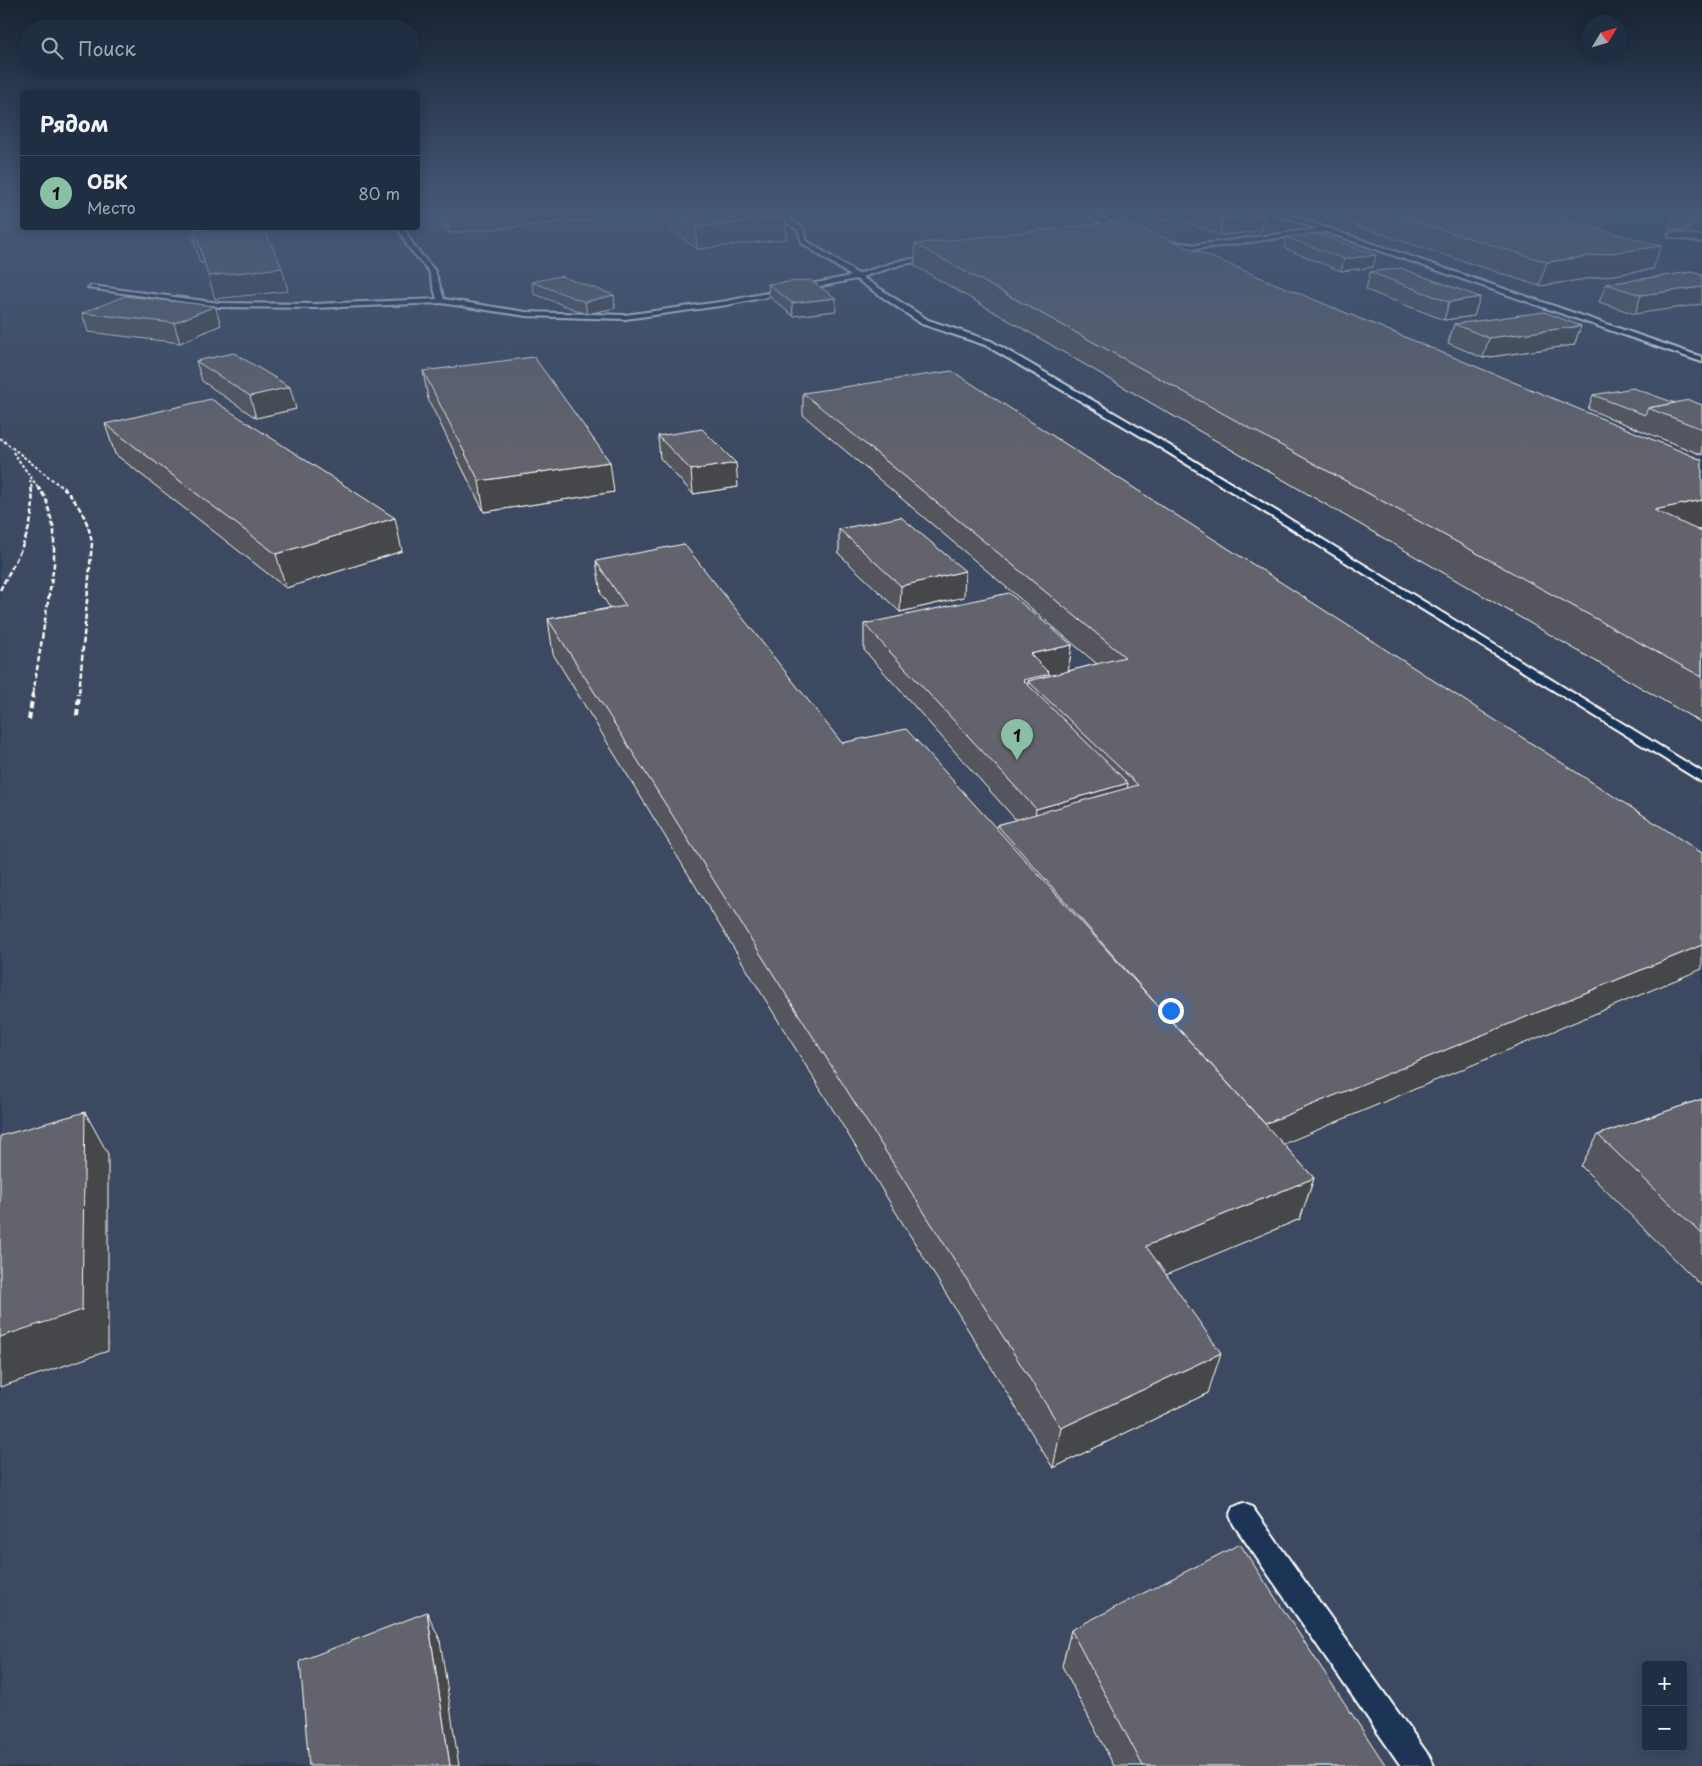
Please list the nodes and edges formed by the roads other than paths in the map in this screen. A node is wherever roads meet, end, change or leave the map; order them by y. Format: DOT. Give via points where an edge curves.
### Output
graph roads {
  1 [pos="125,292"];
  2 [pos="439,292"];
  3 [pos="780,292"];
  4 [pos="880,292"];
  5 [pos="1506,292"];
  6 [pos="441,300"];
  7 [pos="1702,360"];
  8 [pos="1702,778"];
  9 [pos="1242,1516"];
  10 [pos="1419,1766"];
  1 -- 6 [label="lane" via="220,305 314,306"];
  2 -- 6 [label="lane"];
  3 -- 6 [label="lane" via="625,318 526,314"];
  4 -- 8 [label="lane" via="925,322 988,343 1154,440"];
  5 -- 7 [label="lane"];
  9 -- 10 [label="lane"];
}
